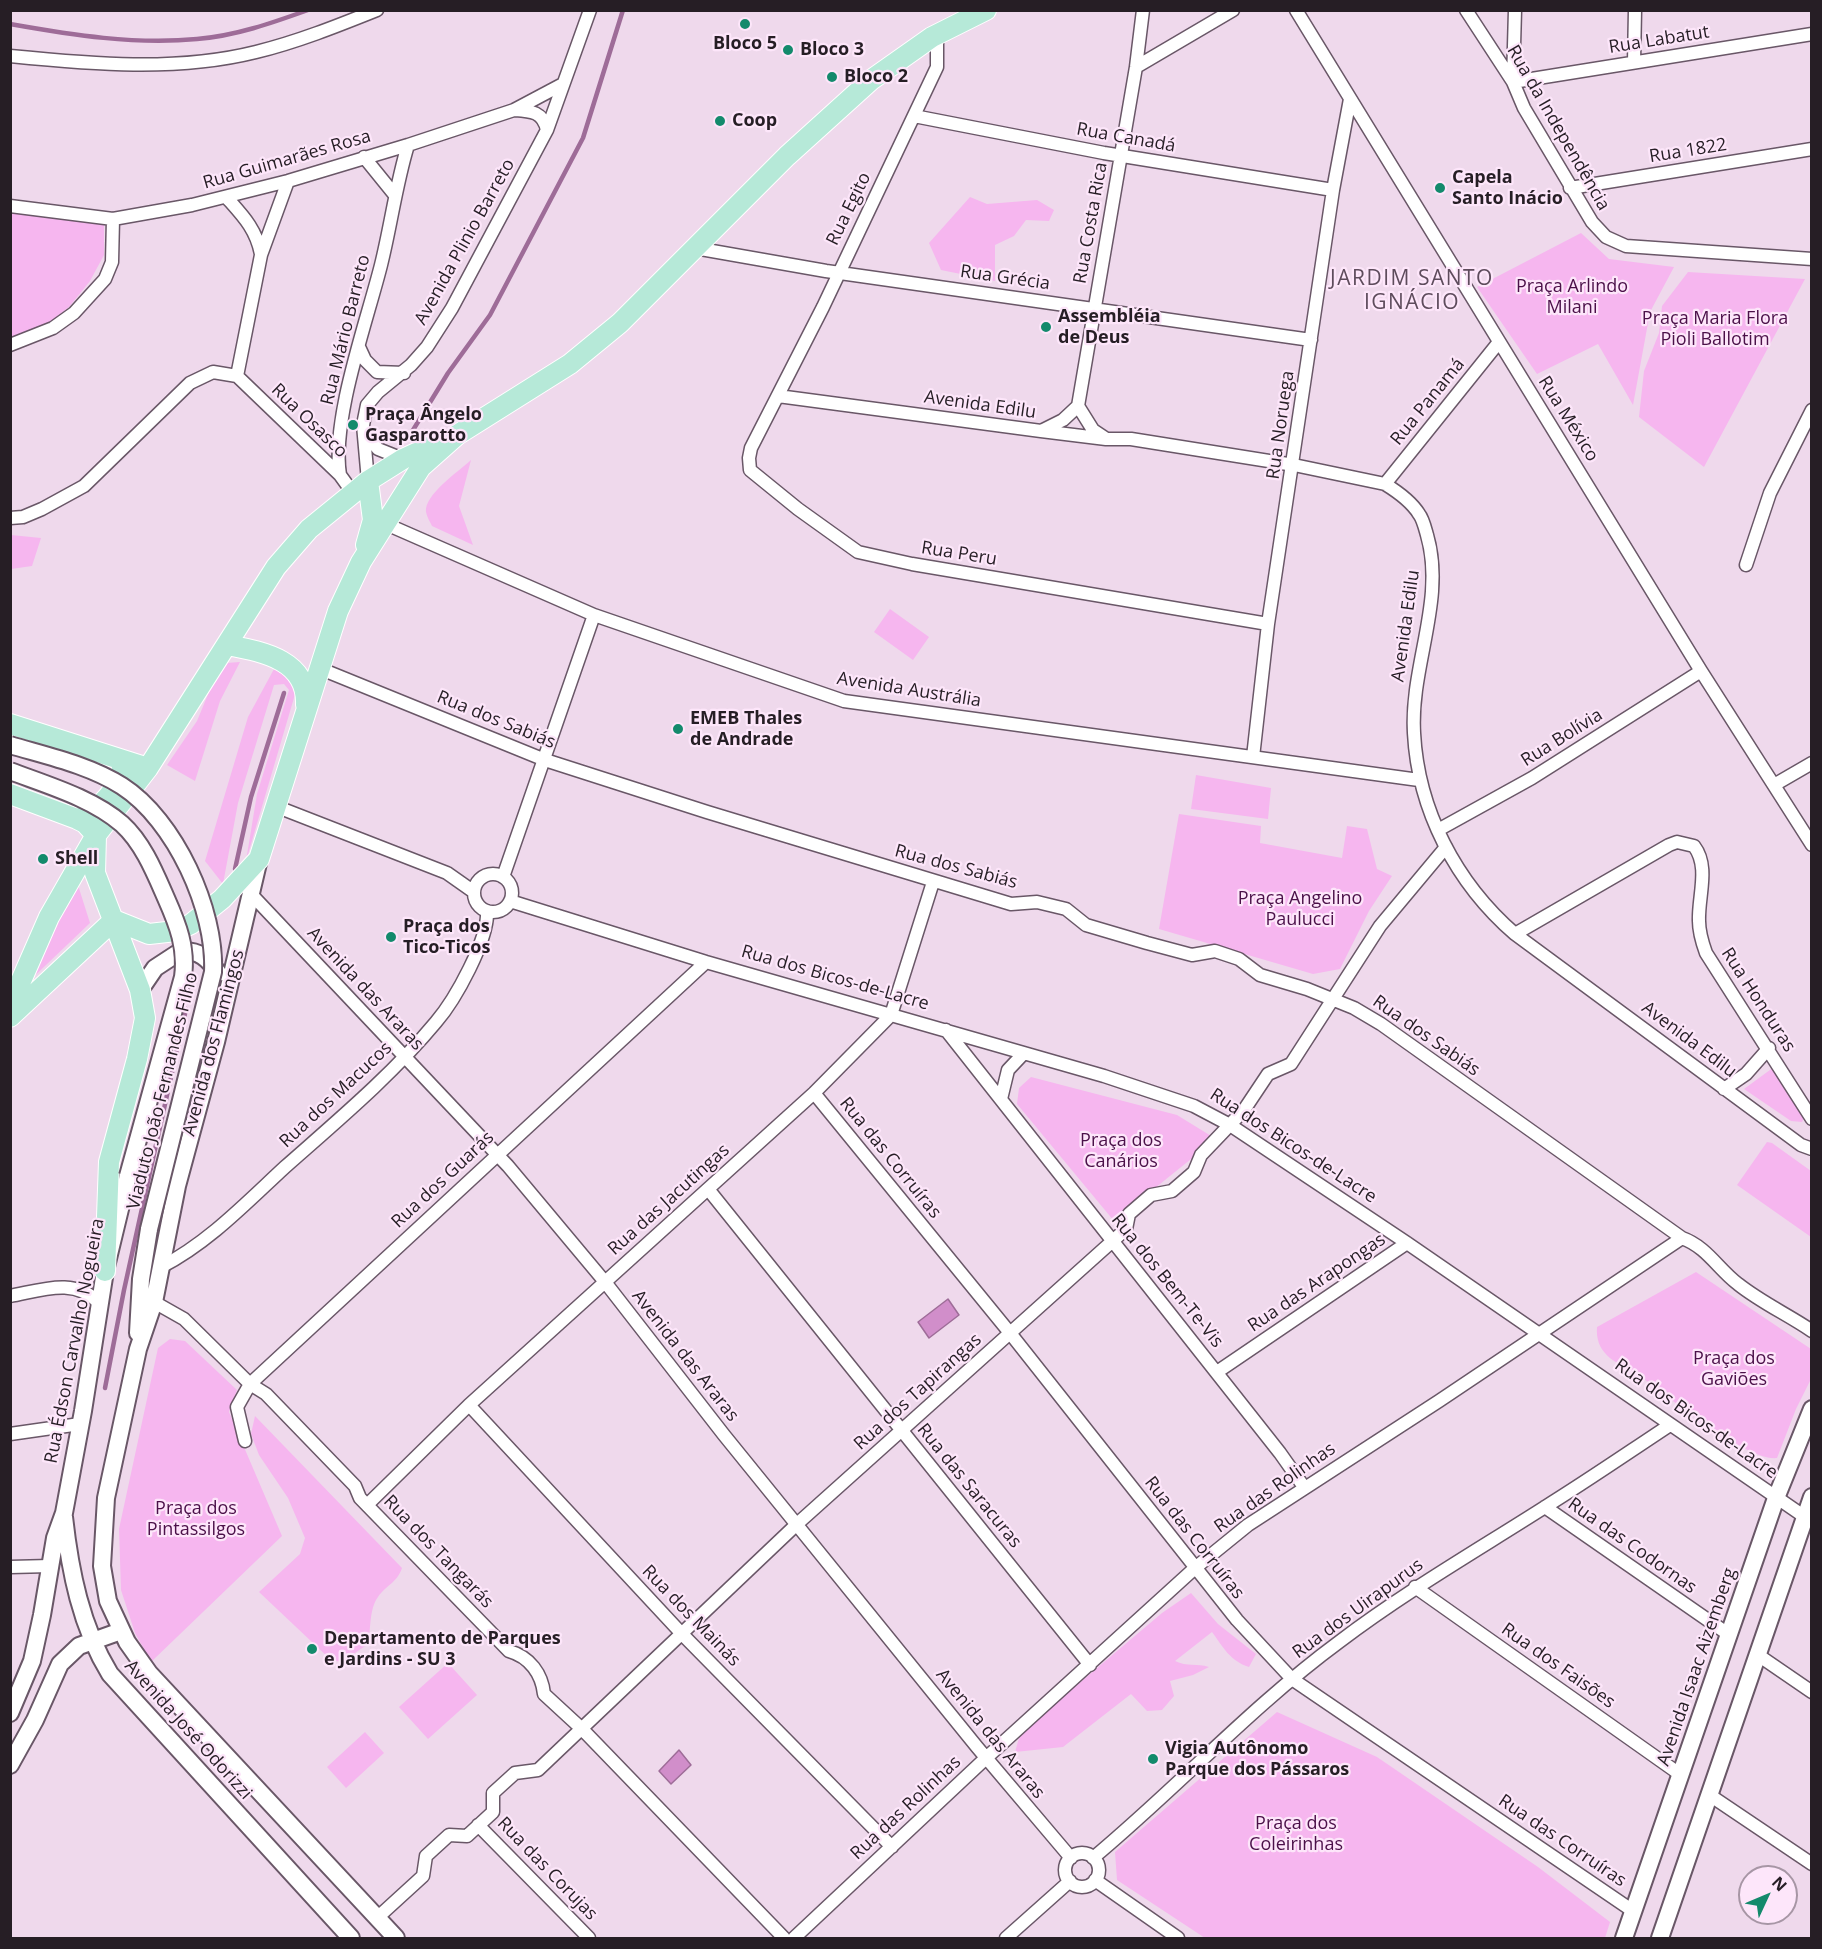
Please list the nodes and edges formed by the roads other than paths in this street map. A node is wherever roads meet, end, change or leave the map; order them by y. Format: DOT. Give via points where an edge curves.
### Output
graph roads {
  1 [pos="377,10"];
  2 [pos="590,10"];
  3 [pos="986,10"];
  4 [pos="1143,10"];
  5 [pos="1233,10"];
  6 [pos="1296,10"];
  7 [pos="1466,10"];
  8 [pos="1515,10"];
  9 [pos="1635,10"];
  10 [pos="937,34"];
  11 [pos="1812,34"];
  12 [pos="10,56"];
  13 [pos="1634,62"];
  14 [pos="1136,67"];
  15 [pos="1513,82"];
  16 [pos="563,84"];
  17 [pos="1350,99"];
  18 [pos="514,110"];
  19 [pos="914,116"];
  20 [pos="547,130"];
  21 [pos="408,145"];
  22 [pos="1812,149"];
  23 [pos="1121,156"];
  24 [pos="364,157"];
  25 [pos="288,182"];
  26 [pos="1570,189"];
  27 [pos="1333,190"];
  28 [pos="394,194"];
  29 [pos="226,198"];
  30 [pos="10,206"];
  31 [pos="113,219"];
  32 [pos="695,248"];
  33 [pos="261,255"];
  34 [pos="1812,259"];
  35 [pos="837,273"];
  36 [pos="1095,309"];
  37 [pos="1311,340"];
  38 [pos="1499,342"];
  39 [pos="10,345"];
  40 [pos="359,347"];
  41 [pos="404,373"];
  42 [pos="237,376"];
  43 [pos="778,396"];
  44 [pos="1078,406"];
  45 [pos="1812,410"];
  46 [pos="1041,431"];
  47 [pos="364,432"];
  48 [pos="1106,439"];
  49 [pos="412,463"];
  50 [pos="1294,465"];
  51 [pos="340,475"];
  52 [pos="1385,484"];
  53 [pos="360,487"];
  54 [pos="10,518"];
  55 [pos="386,524"];
  56 [pos="361,562"];
  57 [pos="1746,565"];
  58 [pos="594,615"];
  59 [pos="1268,624"];
  60 [pos="228,645"];
  61 [pos="321,669"];
  62 [pos="1701,671"];
  63 [pos="306,714"];
  64 [pos="10,724"];
  65 [pos="10,745"];
  66 [pos="1253,757"];
  67 [pos="120,759"];
  68 [pos="545,760"];
  69 [pos="1812,763"];
  70 [pos="148,768"];
  71 [pos="10,771"];
  72 [pos="1419,780"];
  73 [pos="1774,785"];
  74 [pos="10,794"];
  75 [pos="275,806"];
  76 [pos="77,819"];
  77 [pos="1438,830"];
  78 [pos="96,835"];
  79 [pos="1812,845"];
  80 [pos="1446,847"];
  81 [pos="259,859"];
  82 [pos="503,877"];
  83 [pos="933,882"];
  84 [pos="474,892"];
  85 [pos="251,894"];
  86 [pos="510,901"];
  87 [pos="487,911"];
  88 [pos="114,920"];
  89 [pos="1515,934"];
  90 [pos="706,962"];
  91 [pos="140,990"];
  92 [pos="226,1000"];
  93 [pos="1332,1000"];
  94 [pos="10,1006"];
  95 [pos="891,1015"];
  96 [pos="10,1017"];
  97 [pos="946,1030"];
  98 [pos="1768,1048"];
  99 [pos="1024,1053"];
  100 [pos="404,1056"];
  101 [pos="1724,1089"];
  102 [pos="814,1093"];
  103 [pos="1001,1099"];
  104 [pos="1812,1119"];
  105 [pos="1230,1125"];
  106 [pos="1808,1144"];
  107 [pos="498,1154"];
  108 [pos="128,1176"];
  109 [pos="708,1189"];
  110 [pos="1682,1238"];
  111 [pos="1111,1241"];
  112 [pos="1407,1243"];
  113 [pos="161,1267"];
  114 [pos="105,1271"];
  115 [pos="605,1282"];
  116 [pos="10,1296"];
  117 [pos="154,1302"];
  118 [pos="99,1303"];
  119 [pos="1812,1331"];
  120 [pos="1010,1333"];
  121 [pos="1539,1333"];
  122 [pos="138,1349"];
  123 [pos="1217,1372"];
  124 [pos="250,1384"];
  125 [pos="469,1405"];
  126 [pos="1810,1420"];
  127 [pos="80,1424"];
  128 [pos="1670,1425"];
  129 [pos="902,1431"];
  130 [pos="10,1434"];
  131 [pos="245,1441"];
  132 [pos="1304,1487"];
  133 [pos="1812,1497"];
  134 [pos="1776,1498"];
  135 [pos="367,1505"];
  136 [pos="1545,1507"];
  137 [pos="64,1513"];
  138 [pos="1808,1519"];
  139 [pos="797,1524"];
  140 [pos="50,1566"];
  141 [pos="10,1567"];
  142 [pos="1195,1568"];
  143 [pos="1415,1587"];
  144 [pos="682,1634"];
  145 [pos="1728,1634"];
  146 [pos="124,1637"];
  147 [pos="91,1640"];
  148 [pos="1758,1655"];
  149 [pos="1090,1665"];
  150 [pos="1292,1679"];
  151 [pos="1812,1692"];
  152 [pos="10,1713"];
  153 [pos="582,1730"];
  154 [pos="986,1758"];
  155 [pos="10,1765"];
  156 [pos="1681,1774"];
  157 [pos="1711,1796"];
  158 [pos="478,1825"];
  159 [pos="892,1847"];
  160 [pos="1071,1858"];
  161 [pos="1093,1858"];
  162 [pos="1812,1864"];
  163 [pos="1095,1880"];
  164 [pos="1070,1881"];
  165 [pos="1633,1911"];
  166 [pos="377,1918"];
  167 [pos="1666,1936"];
  168 [pos="351,1938"];
  169 [pos="396,1938"];
  170 [pos="589,1938"];
  171 [pos="784,1938"];
  172 [pos="794,1938"];
  173 [pos="1006,1938"];
  174 [pos="1178,1938"];
  175 [pos="1624,1938"];
  1 -- 12 [label="street" via="255,52 217,59 101,65"];
  2 -- 16 [label="street, Avenida Plinio Barreto"];
  3 -- 10 [label="main road"];
  4 -- 14 [label="street, Rua Costa Rica"];
  5 -- 14 [label="street"];
  6 -- 17 [label="street, Rua México"];
  7 -- 15 [label="street, Rua da Independência"];
  8 -- 15 [label="street"];
  9 -- 13 [label="street"];
  10 -- 19 [label="street, Rua Egito" via="937,67"];
  10 -- 32 [label="main road" via="871,80 787,156"];
  11 -- 13 [label="street, Rua Labatut"];
  13 -- 15 [label="street, Rua Labatut"];
  14 -- 23 [label="street, Rua Costa Rica"];
  15 -- 26 [label="street, Rua da Independência"];
  16 -- 18 [label="street, Rua Guimarães Rosa"];
  16 -- 20 [label="street, Avenida Plinio Barreto"];
  17 -- 27 [label="street, Rua Noruega"];
  17 -- 38 [label="street, Rua México"];
  18 -- 20 [label="street" via="536,112"];
  18 -- 21 [label="street, Rua Guimarães Rosa"];
  19 -- 23 [label="street, Rua Canadá"];
  19 -- 35 [label="street, Rua Egito"];
  20 -- 41 [label="street, Avenida Plinio Barreto" via="452,308 427,347"];
  21 -- 24 [label="street, Rua Guimarães Rosa"];
  21 -- 28 [label="street, Rua Mário Barreto"];
  22 -- 26 [label="street, Rua 1822"];
  23 -- 27 [label="street, Rua Canadá"];
  23 -- 36 [label="street, Rua Costa Rica"];
  24 -- 25 [label="street, Rua Guimarães Rosa"];
  24 -- 28 [label="street"];
  25 -- 29 [label="street, Rua Guimarães Rosa"];
  25 -- 33 [label="street"];
  26 -- 34 [label="street, Rua da Independência" via="1597,230 1615,243"];
  27 -- 37 [label="street, Rua Noruega"];
  28 -- 40 [label="street, Rua Mário Barreto"];
  29 -- 31 [label="street, Rua Guimarães Rosa"];
  29 -- 33 [label="street" via="251,224"];
  30 -- 31 [label="street, Rua Guimarães Rosa"];
  31 -- 39 [label="street" via="112,262 105,279 74,313 53,328"];
  32 -- 35 [label="street, Rua Grécia"];
  32 -- 49 [label="main road" via="620,323 570,364"];
  33 -- 42 [label="street"];
  35 -- 36 [label="street, Rua Grécia"];
  35 -- 43 [label="street, Rua Egito"];
  36 -- 37 [label="street, Rua Grécia"];
  36 -- 44 [label="street, Rua Costa Rica"];
  37 -- 50 [label="street, Rua Noruega"];
  38 -- 52 [label="street, Rua Panamá"];
  38 -- 62 [label="street, Rua México"];
  40 -- 41 [label="street" via="367,364 377,372"];
  40 -- 51 [label="street, Rua Mário Barreto" via="338,442"];
  41 -- 47 [label="street, Avenida Plinio Barreto" via="367,405"];
  42 -- 51 [label="street, Rua Osasco"];
  42 -- 54 [label="street" via="213,372 190,383 84,486 42,509"];
  43 -- 46 [label="street, Avenida Edilu"];
  43 -- 59 [label="street, Rua Peru" via="751,448 750,471 858,552"];
  44 -- 46 [label="street" via="1063,420"];
  44 -- 48 [label="street" via="1093,430"];
  45 -- 57 [label="street" via="1770,493"];
  46 -- 48 [label="street, Avenida Edilu"];
  47 -- 49 [label="street" via="378,448"];
  47 -- 53 [label="street, Avenida Plinio Barreto"];
  48 -- 50 [label="street, Avenida Edilu" via="1131,439"];
  49 -- 53 [label="main road"];
  49 -- 55 [label="main road, Avenida dos Flamingos"];
  50 -- 52 [label="street, Avenida Edilu"];
  50 -- 59 [label="street, Rua Noruega"];
  51 -- 53 [label="street, Rua Osasco"];
  52 -- 72 [label="street, Avenida Edilu" via="1421,515 1432,554 1434,584 1414,700"];
  53 -- 56 [label="main road" via="373,520"];
  53 -- 60 [label="main road" via="309,529 276,567"];
  55 -- 56 [label="main road, Avenida dos Flamingos"];
  55 -- 58 [label="street, Avenida Austrália"];
  56 -- 61 [label="main road, Avenida dos Flamingos" via="338,611"];
  58 -- 66 [label="street, Avenida Austrália" via="843,700"];
  58 -- 68 [label="street"];
  59 -- 66 [label="street, Rua Noruega"];
  60 -- 63 [label="main road" via="255,651 292,667 306,689"];
  60 -- 70 [label="main road"];
  61 -- 63 [label="main road, Avenida dos Flamingos"];
  61 -- 68 [label="street, Rua dos Sabiás"];
  62 -- 73 [label="street, Rua México"];
  62 -- 77 [label="street, Rua Bolívia" via="1532,778"];
  63 -- 75 [label="main road, Avenida dos Flamingos"];
  64 -- 67 [label="main road"];
  65 -- 122 [label="main road, Viaduto João Fernandes Filho, bridge" via="109,779 148,808 181,857 211,933 213,972 149,1229 141,1279"];
  66 -- 72 [label="street, Avenida Austrália"];
  67 -- 70 [label="main road"];
  67 -- 76 [label="main road" via="119,779 98,806"];
  68 -- 82 [label="street"];
  68 -- 83 [label="street, Rua dos Sabiás"];
  69 -- 73 [label="street"];
  70 -- 78 [label="main road"];
  71 -- 108 [label="main road, Viaduto João Fernandes Filho, bridge" via="86,802 123,825 146,855 182,936 183,977"];
  72 -- 77 [label="street, Avenida Edilu"];
  73 -- 79 [label="street, Rua México"];
  74 -- 76 [label="main road"];
  75 -- 81 [label="main road, Avenida dos Flamingos"];
  75 -- 84 [label="street" via="447,873"];
  76 -- 78 [label="main road"];
  77 -- 80 [label="street, Avenida Edilu"];
  78 -- 88 [label="main road" via="95,873"];
  78 -- 94 [label="main road" via="49,917"];
  80 -- 89 [label="street, Avenida Edilu" via="1482,901"];
  80 -- 93 [label="street, Rua dos Tapirangas" via="1380,926"];
  81 -- 85 [label="main road, Avenida dos Flamingos"];
  81 -- 88 [label="main road" via="228,894 176,931 149,934"];
  82 -- 84 [label="street" via="484,876"];
  82 -- 86 [label="street" via="510,885"];
  83 -- 93 [label="street, Rua dos Sabiás" via="1011,904 1037,902 1066,909 1086,925 1192,955 1215,951 1239,958 1260,975"];
  83 -- 95 [label="street, Rua das Jacutingas"];
  84 -- 87 [label="street" via="477,904"];
  85 -- 92 [label="main road, Avenida dos Flamingos"];
  85 -- 100 [label="street, Avenida das Araras"];
  86 -- 87 [label="street" via="498,912"];
  86 -- 90 [label="street, Rua dos Bicos-de-Lacre"];
  87 -- 100 [label="street, Rua dos Macucos" via="486,925 451,1001"];
  88 -- 91 [label="main road"];
  88 -- 96 [label="main road"];
  89 -- 98 [label="street, Rua Honduras" via="1669,845 1687,843 1700,854 1702,863 1700,938"];
  89 -- 101 [label="street, Avenida Edilu"];
  90 -- 95 [label="street, Rua dos Bicos-de-Lacre"];
  90 -- 107 [label="street, Rua dos Guarás"];
  91 -- 92 [label="main road" via="148,975 164,960 190,951 210,961 220,976"];
  91 -- 114 [label="main road" via="145,1018 142,1037 109,1162"];
  92 -- 113 [label="main road, Avenida dos Flamingos" via="177,1186"];
  93 -- 105 [label="street, Rua dos Tapirangas" via="1291,1064 1268,1074"];
  93 -- 110 [label="street, Rua dos Sabiás" via="1381,1024"];
  95 -- 97 [label="street, Rua dos Bicos-de-Lacre"];
  95 -- 102 [label="street, Rua das Jacutingas"];
  97 -- 99 [label="street, Rua dos Bicos-de-Lacre"];
  97 -- 103 [label="street, Rua dos Bem-Te-Vis"];
  98 -- 101 [label="street" via="1746,1074"];
  98 -- 104 [label="street, Rua Honduras"];
  99 -- 103 [label="street" via="1008,1070"];
  99 -- 105 [label="street, Rua dos Bicos-de-Lacre" via="1172,1097"];
  100 -- 107 [label="street, Avenida das Araras"];
  100 -- 113 [label="street, Rua dos Macucos" via="218,1228 182,1257"];
  101 -- 106 [label="street, Avenida Edilu"];
  102 -- 109 [label="street, Rua das Jacutingas"];
  102 -- 120 [label="street, Rua das Corruíras"];
  103 -- 111 [label="street, Rua dos Bem-Te-Vis"];
  105 -- 111 [label="street, Rua dos Tapirangas" via="1201,1155 1194,1172 1172,1191 1151,1195 1129,1214 1126,1228"];
  105 -- 112 [label="street, Rua dos Bicos-de-Lacre"];
  107 -- 115 [label="street, Avenida das Araras"];
  107 -- 124 [label="street, Rua dos Guarás"];
  108 -- 114 [label="main road, Rua Édson Carvalho Nogueira"];
  109 -- 115 [label="street, Rua das Jacutingas"];
  109 -- 129 [label="street, Rua das Saracuras"];
  110 -- 119 [label="street, Rua dos Sabiás" via="1713,1258 1735,1282 1764,1304 1782,1310"];
  110 -- 121 [label="street, Rua das Rolinhas"];
  111 -- 120 [label="street, Rua dos Tapirangas"];
  111 -- 123 [label="street, Rua dos Bem-Te-Vis"];
  112 -- 121 [label="street, Rua dos Bicos-de-Lacre"];
  112 -- 123 [label="street, Rua das Arapongas"];
  113 -- 117 [label="main road, Avenida dos Flamingos"];
  114 -- 118 [label="main road, Rua Édson Carvalho Nogueira"];
  115 -- 125 [label="street, Rua das Jacutingas"];
  115 -- 139 [label="street, Avenida das Araras"];
  116 -- 118 [label="street" via="75,1287 88,1292"];
  117 -- 122 [label="main road, Avenida dos Flamingos"];
  117 -- 124 [label="street, Rua dos Tangarás" via="194,1328"];
  118 -- 127 [label="main road, Rua Édson Carvalho Nogueira"];
  120 -- 129 [label="street, Rua dos Tapirangas"];
  120 -- 142 [label="street, Rua das Corruíras"];
  121 -- 128 [label="street, Rua dos Bicos-de-Lacre"];
  121 -- 132 [label="street, Rua das Rolinhas"];
  122 -- 146 [label="main road, Avenida dos Flamingos" via="105,1498 102,1541 108,1601"];
  123 -- 132 [label="street, Rua dos Bem-Te-Vis"];
  124 -- 131 [label="street, Rua dos Guarás" via="237,1407"];
  124 -- 135 [label="street, Rua dos Tangarás" via="266,1394 355,1486"];
  125 -- 135 [label="street, Rua das Jacutingas"];
  125 -- 144 [label="street, Rua dos Mainás"];
  126 -- 134 [label="main road, Avenida Isaac Aizemberg"];
  127 -- 130 [label="street"];
  127 -- 137 [label="main road, Rua Édson Carvalho Nogueira"];
  128 -- 134 [label="street, Rua dos Bicos-de-Lacre"];
  128 -- 136 [label="street, Rua dos Uirapurus"];
  129 -- 139 [label="street, Rua dos Tapirangas"];
  129 -- 149 [label="street, Rua das Saracuras"];
  132 -- 142 [label="street, Rua das Rolinhas"];
  133 -- 138 [label="main road"];
  134 -- 138 [label="street, Rua dos Bicos-de-Lacre"];
  134 -- 145 [label="main road, Avenida Isaac Aizemberg"];
  135 -- 153 [label="street, Rua dos Tangarás" via="509,1651 520,1654 531,1665 542,1677 544,1695"];
  136 -- 143 [label="street, Rua dos Uirapurus"];
  136 -- 145 [label="street, Rua das Codornas"];
  137 -- 140 [label="main road"];
  137 -- 147 [label="main road, Avenida José Odorizzi" via="75,1585"];
  138 -- 148 [label="main road"];
  139 -- 144 [label="street, Rua dos Tapirangas"];
  139 -- 154 [label="street, Avenida das Araras"];
  140 -- 141 [label="street"];
  140 -- 152 [label="main road" via="32,1661"];
  142 -- 149 [label="street, Rua das Rolinhas"];
  142 -- 150 [label="street, Rua das Corruíras"];
  143 -- 150 [label="street, Rua dos Uirapurus"];
  143 -- 156 [label="street, Rua dos Faisões"];
  144 -- 153 [label="street, Rua dos Tapirangas"];
  144 -- 159 [label="street, Rua dos Mainás"];
  145 -- 156 [label="main road, Avenida Isaac Aizemberg"];
  146 -- 147 [label="main road"];
  146 -- 166 [label="main road, Avenida José Odorizzi" via="149,1673"];
  147 -- 155 [label="main road" via="68,1654 60,1664"];
  147 -- 168 [label="main road, Avenida José Odorizzi" via="110,1674"];
  148 -- 151 [label="street"];
  148 -- 157 [label="main road"];
  149 -- 154 [label="street, Rua das Rolinhas"];
  150 -- 161 [label="street, Rua dos Uirapurus"];
  150 -- 165 [label="street, Rua das Corruíras"];
  153 -- 158 [label="street, Rua dos Tapirangas" via="538,1770 515,1773 509,1778 493,1793 493,1812"];
  153 -- 171 [label="street, Rua dos Tangarás"];
  154 -- 159 [label="street, Rua das Rolinhas"];
  154 -- 160 [label="street, Avenida das Araras"];
  156 -- 165 [label="main road, Avenida Isaac Aizemberg"];
  157 -- 162 [label="street"];
  157 -- 167 [label="main road"];
  158 -- 166 [label="street" via="467,1836 449,1835 426,1856 423,1876"];
  158 -- 170 [label="street, Rua das Corujas"];
  159 -- 172 [label="street, Rua das Rolinhas"];
  160 -- 161 [label="street" via="1081,1853"];
  160 -- 164 [label="street" via="1066,1867"];
  161 -- 163 [label="street" via="1099,1870"];
  163 -- 164 [label="street" via="1086,1886"];
  163 -- 174 [label="street"];
  164 -- 173 [label="street"];
  165 -- 175 [label="main road, Avenida Isaac Aizemberg"];
  166 -- 169 [label="main road, Avenida José Odorizzi"];
}
